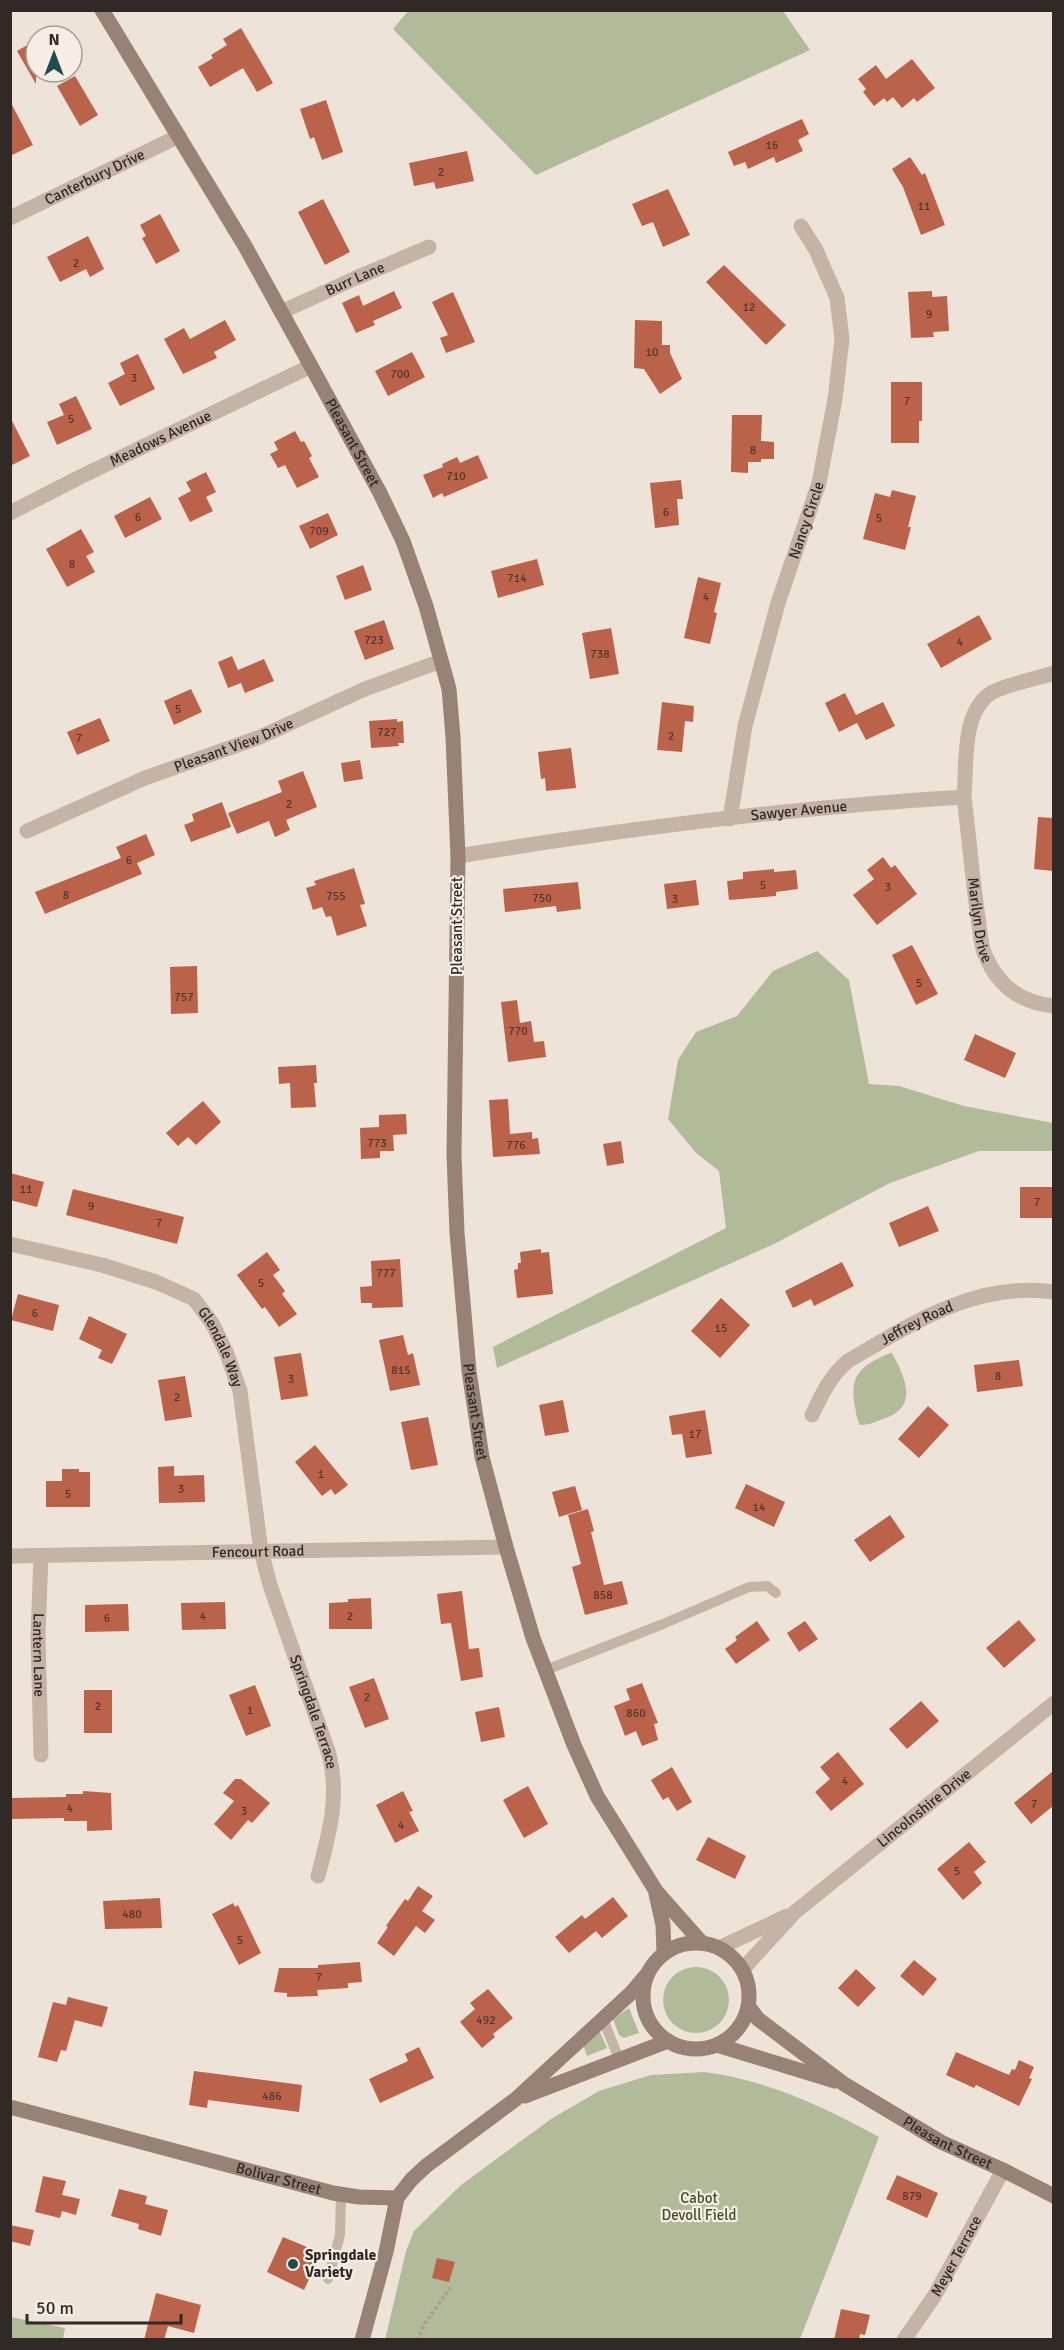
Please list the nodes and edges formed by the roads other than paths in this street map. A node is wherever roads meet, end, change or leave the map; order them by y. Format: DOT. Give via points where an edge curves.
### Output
graph roads {
  1 [pos="102,10"];
  2 [pos="178,136"];
  3 [pos="10,218"];
  4 [pos="801,226"];
  5 [pos="429,247"];
  6 [pos="281,312"];
  7 [pos="311,366"];
  8 [pos="10,513"];
  9 [pos="441,661"];
  10 [pos="1053,673"];
  11 [pos="964,796"];
  12 [pos="730,819"];
  13 [pos="27,831"];
  14 [pos="458,856"];
  15 [pos="1053,1006"];
  16 [pos="10,1244"];
  17 [pos="1053,1292"];
  18 [pos="812,1415"];
  19 [pos="506,1547"];
  20 [pos="261,1551"];
  21 [pos="10,1556"];
  22 [pos="41,1556"];
  23 [pos="776,1593"];
  24 [pos="546,1670"];
  25 [pos="1053,1703"];
  26 [pos="41,1755"];
  27 [pos="318,1876"];
  28 [pos="656,1891"];
  29 [pos="795,1912"];
  30 [pos="700,1942"];
  31 [pos="719,1948"];
  32 [pos="664,1953"];
  33 [pos="743,1969"];
  34 [pos="648,1973"];
  35 [pos="749,2007"];
  36 [pos="603,2019"];
  37 [pos="668,2041"];
  38 [pos="717,2045"];
  39 [pos="619,2059"];
  40 [pos="844,2084"];
  41 [pos="516,2099"];
  42 [pos="10,2107"];
  43 [pos="1003,2170"];
  44 [pos="341,2194"];
  45 [pos="1053,2196"];
  46 [pos="398,2198"];
  47 [pos="328,2279"];
  48 [pos="362,2340"];
  49 [pos="904,2340"];
  1 -- 2 [label="main road, Pleasant Street"];
  2 -- 3 [label="street, Canterbury Drive"];
  2 -- 6 [label="main road, Pleasant Street"];
  4 -- 12 [label="street, Nancy Circle" via="837,298 842,339 835,399 819,483 778,603 745,726"];
  5 -- 6 [label="street, Burr Lane"];
  6 -- 7 [label="main road, Pleasant Street"];
  7 -- 8 [label="street, Meadows Avenue"];
  7 -- 9 [label="main road, Pleasant Street" via="403,541"];
  9 -- 13 [label="street, Pleasant View Drive" via="365,688 260,736 145,778"];
  9 -- 14 [label="main road, Pleasant Street" via="450,698"];
  10 -- 11 [label="street" via="992,692 977,706 969,723"];
  11 -- 12 [label="street, Sawyer Avenue" via="872,802"];
  11 -- 15 [label="street, Marilyn Drive" via="969,860 985,956 1010,990 1033,1004"];
  12 -- 14 [label="street, Sawyer Avenue"];
  14 -- 19 [label="main road, Pleasant Street" via="454,1155 459,1271 482,1456"];
  16 -- 20 [label="street, Glendale Way" via="102,1264 194,1299 212,1323 240,1391"];
  17 -- 18 [label="street, Jeffrey Road" via="1028,1288 992,1292 949,1306 848,1361 825,1387"];
  19 -- 20 [label="street, Fencourt Road"];
  19 -- 24 [label="main road, Pleasant Street"];
  20 -- 22 [label="street, Fencourt Road"];
  20 -- 27 [label="street, Springdale Terrace" via="334,1780 331,1828"];
  21 -- 22 [label="street, Fencourt Road"];
  22 -- 26 [label="street, Lantern Lane"];
  23 -- 24 [label="lane" via="767,1586 749,1587"];
  24 -- 28 [label="main road, Pleasant Street" via="597,1796"];
  25 -- 29 [label="street, Lincolnshire Drive"];
  28 -- 30 [label="main road, Pleasant Street"];
  28 -- 32 [label="main road, Pleasant Street"];
  29 -- 31 [label="street, Lincolnshire Drive"];
  29 -- 33 [label="street, Lincolnshire Drive"];
  30 -- 31 [label="main road"];
  30 -- 32 [label="main road"];
  31 -- 33 [label="main road"];
  32 -- 34 [label="main road"];
  33 -- 35 [label="main road" via="749,1987"];
  34 -- 36 [label="main road"];
  34 -- 37 [label="main road" via="643,1998 645,2011 650,2023"];
  35 -- 38 [label="main road" via="738,2030"];
  35 -- 40 [label="main road, Pleasant Street" via="758,2019"];
  36 -- 39 [label="lane"];
  36 -- 41 [label="main road"];
  37 -- 38 [label="main road" via="692,2049"];
  37 -- 39 [label="main road"];
  38 -- 40 [label="main road, Pleasant Street"];
  39 -- 41 [label="main road"];
  40 -- 43 [label="main road, Pleasant Street" via="941,2142"];
  41 -- 46 [label="main road" via="426,2166"];
  42 -- 44 [label="main road, Bolivar Street"];
  43 -- 45 [label="main road, Pleasant Street"];
  43 -- 49 [label="street, Meyer Terrace" via="935,2295"];
  44 -- 46 [label="main road, Bolivar Street"];
  44 -- 47 [label="lane" via="340,2235"];
  46 -- 48 [label="main road"];
}
